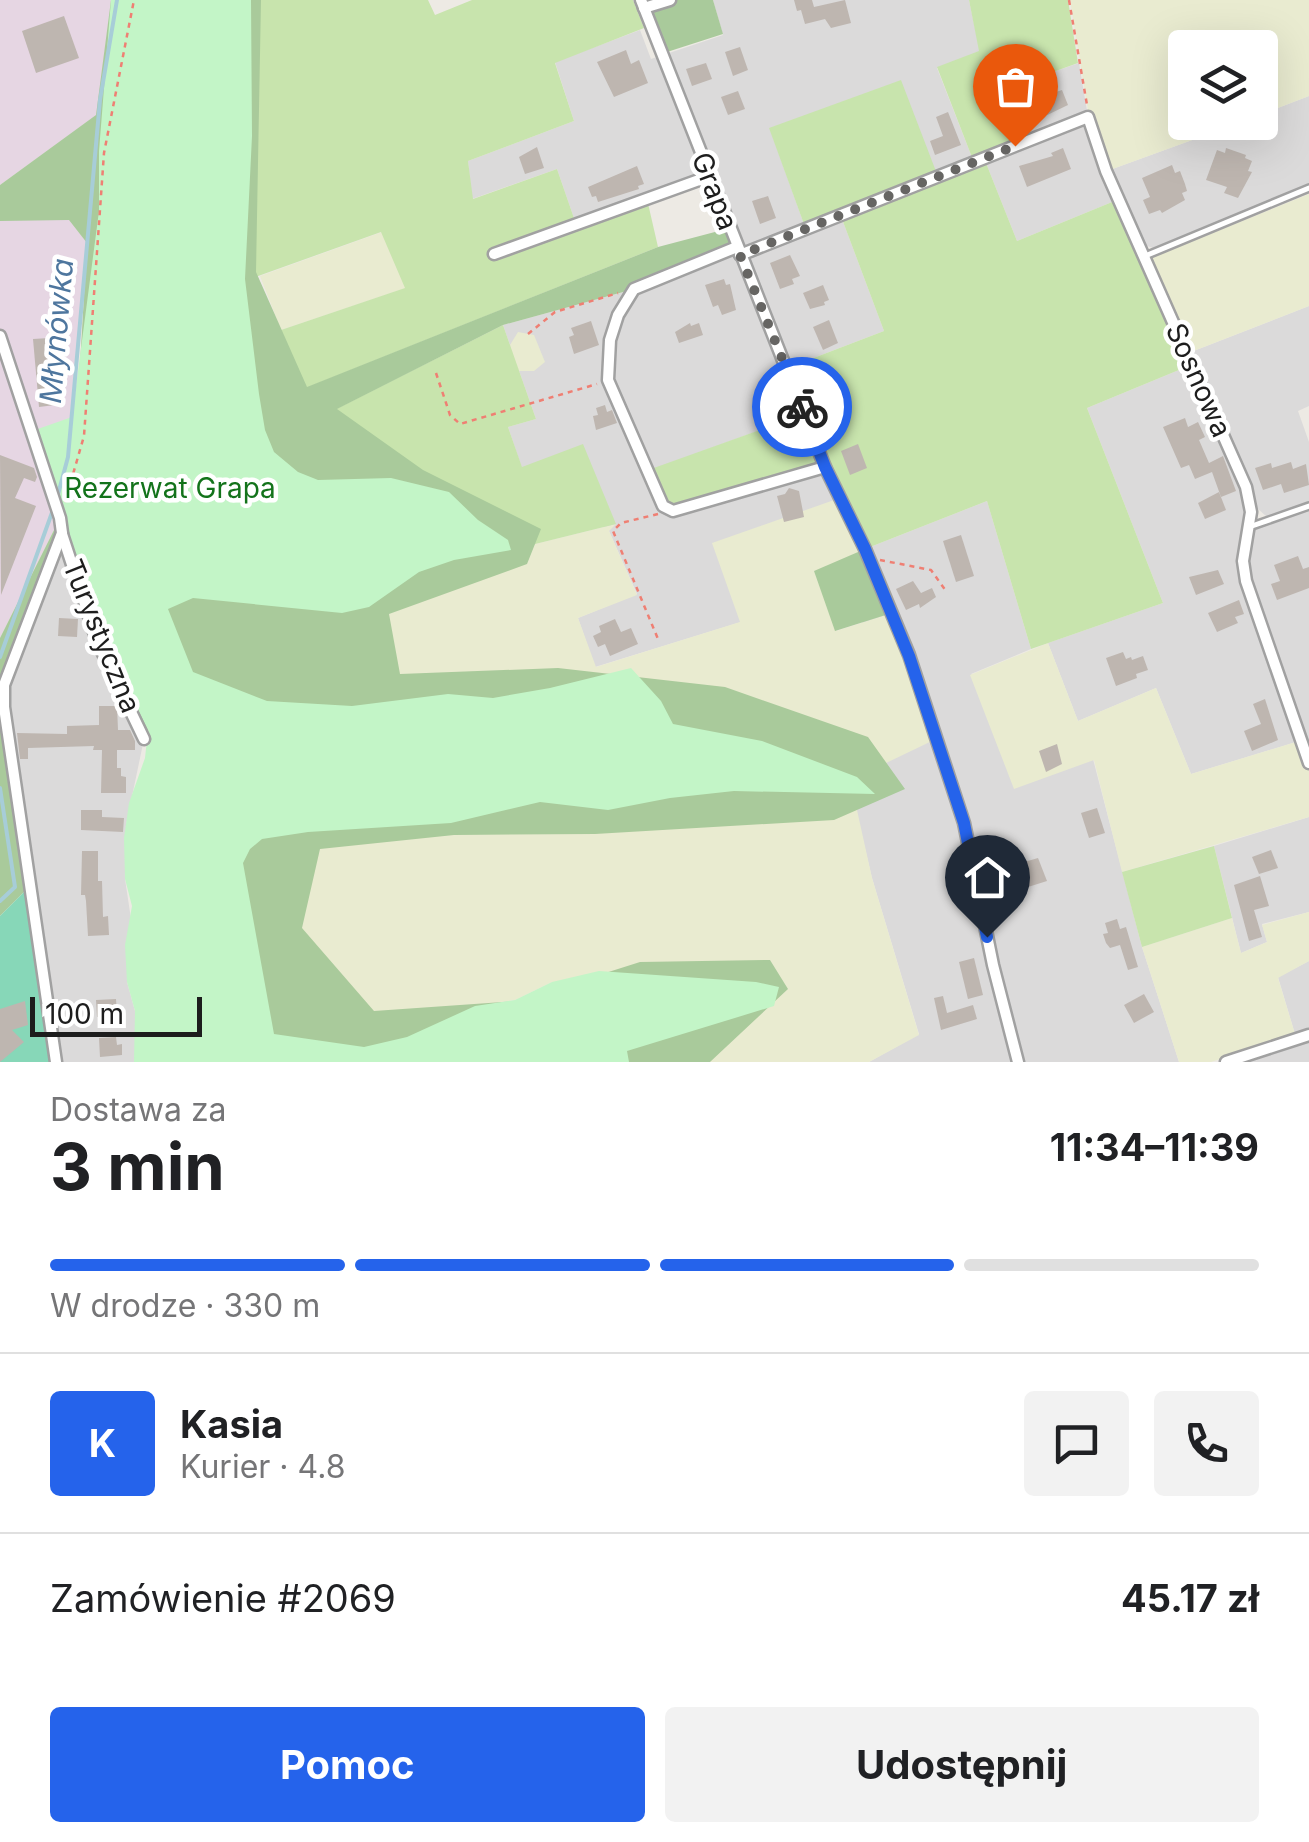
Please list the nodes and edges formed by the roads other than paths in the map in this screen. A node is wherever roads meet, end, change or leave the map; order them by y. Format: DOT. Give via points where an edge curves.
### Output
graph roads {
  1 [pos="670,0"];
  2 [pos="642,4"];
  3 [pos="710,176"];
  4 [pos="1309,188"];
  5 [pos="738,251"];
  6 [pos="494,254"];
  7 [pos="1144,256"];
  8 [pos="0,336"];
  9 [pos="825,467"];
  10 [pos="1309,506"];
  11 [pos="1249,527"];
  12 [pos="62,534"];
  13 [pos="144,738"];
  14 [pos="1309,763"];
  15 [pos="1309,1035"];
  16 [pos="56,1062"];
  17 [pos="1018,1062"];
  18 [pos="1226,1062"];
  1 -- 2 [label="street"];
  2 -- 3 [label="street, Grapa"];
  3 -- 5 [label="street, Grapa"];
  3 -- 6 [label="street"];
  4 -- 7 [label="lane"];
  5 -- 7 [label="street, Sosnowa" via="1088,117"];
  5 -- 9 [label="street, Grapa"];
  5 -- 9 [label="street" via="634,289 610,340 608,380 663,506 672,511"];
  7 -- 11 [label="street, Sosnowa" via="1246,487"];
  8 -- 12 [label="street, Turystyczna"];
  9 -- 17 [label="street, Grapa" via="909,656 964,823"];
  10 -- 11 [label="lane"];
  11 -- 14 [label="street, Sosnowa" via="1246,582"];
  12 -- 13 [label="street, Turystyczna" via="97,641"];
  12 -- 16 [label="street, Turystyczna" via="4,685"];
  15 -- 18 [label="street"];
}
